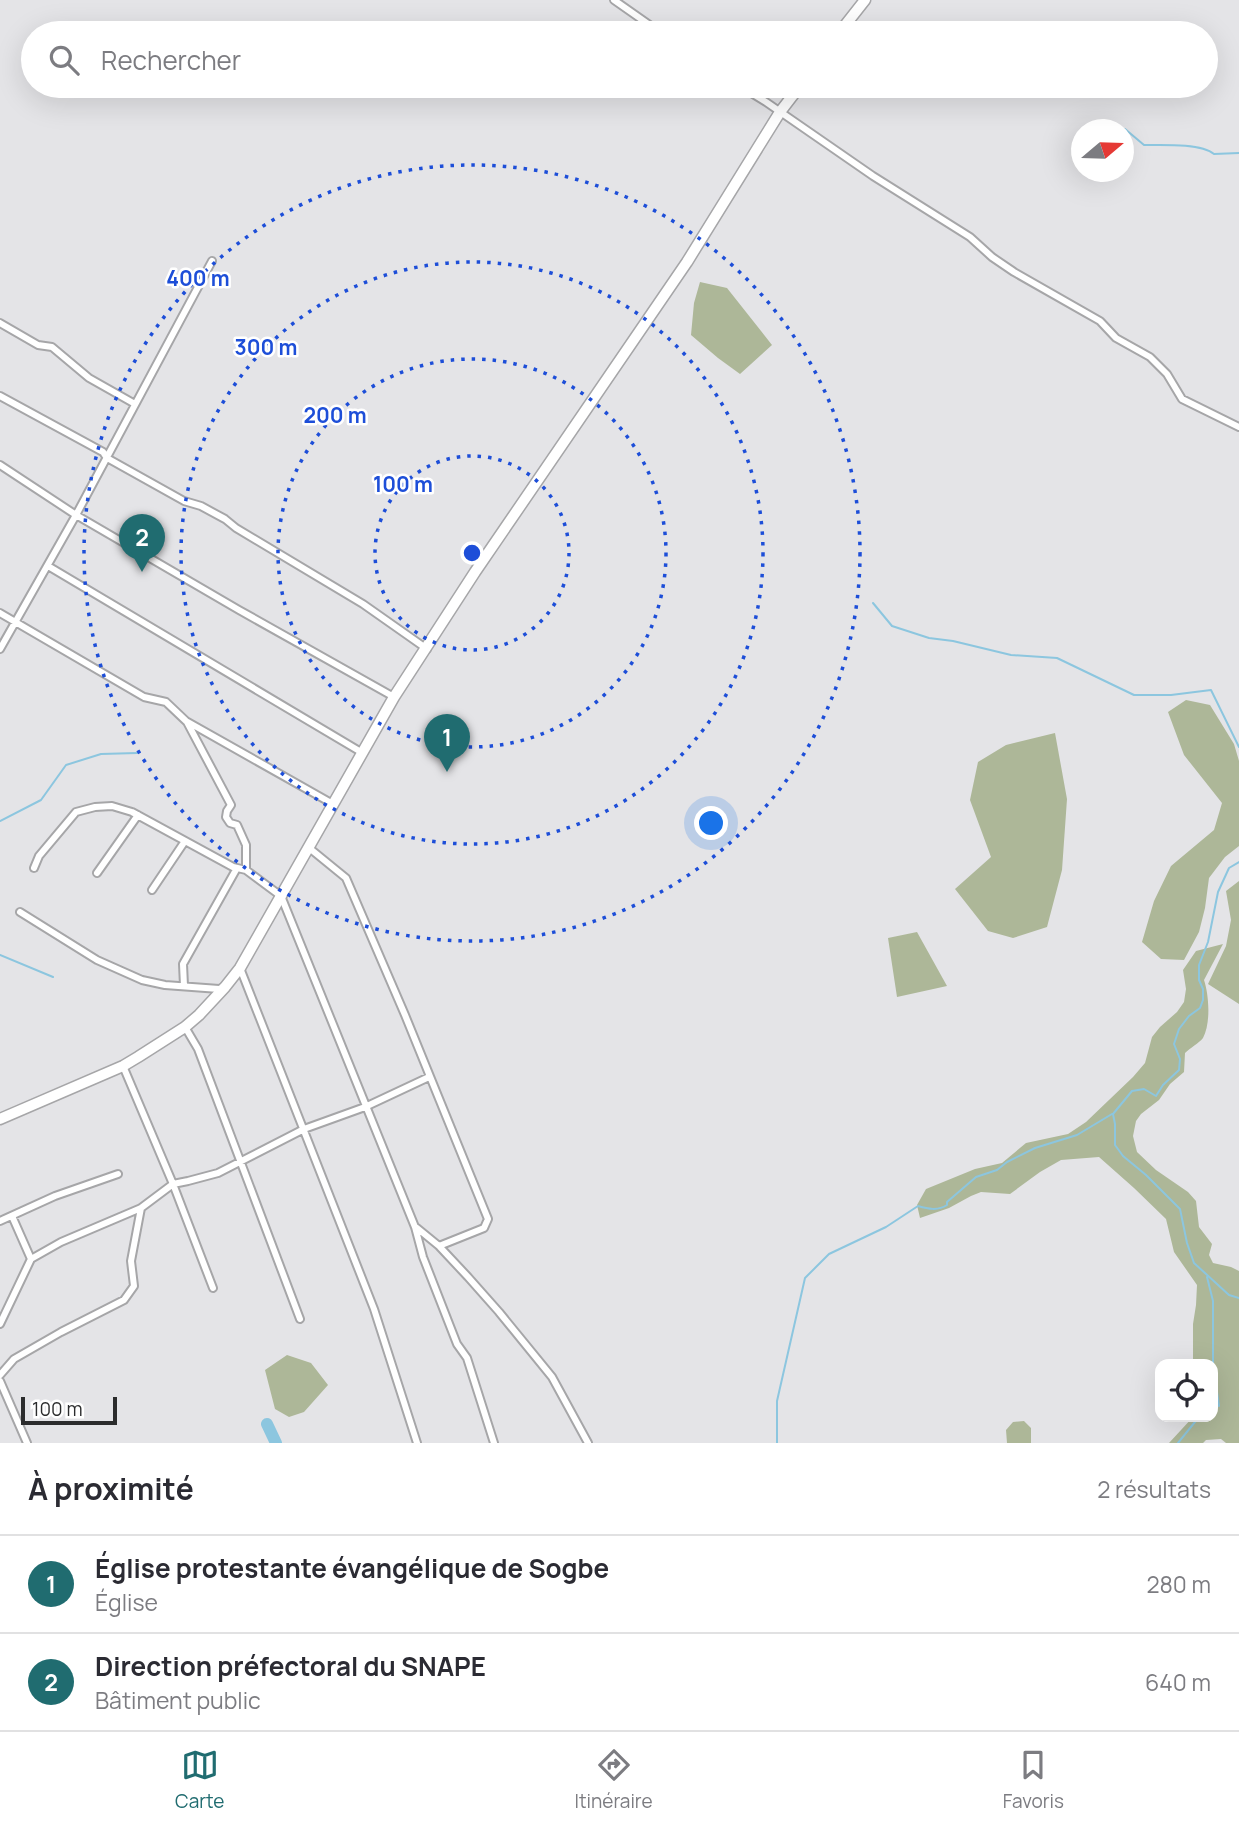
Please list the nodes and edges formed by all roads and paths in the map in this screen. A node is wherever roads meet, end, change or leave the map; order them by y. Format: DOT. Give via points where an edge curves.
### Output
graph roads {
  1 [pos="614,0"];
  2 [pos="865,0"];
  3 [pos="644,21"];
  4 [pos="848,21"];
  5 [pos="758,98"];
  6 [pos="791,98"];
  7 [pos="780,112"];
  8 [pos="212,261"];
  9 [pos="0,323"];
  10 [pos="0,396"];
  11 [pos="135,404"];
  12 [pos="1239,427"];
  13 [pos="107,458"];
  14 [pos="0,465"];
  15 [pos="76,515"];
  16 [pos="48,566"];
  17 [pos="0,613"];
  18 [pos="16,622"];
  19 [pos="0,649"];
  20 [pos="427,649"];
  21 [pos="394,697"];
  22 [pos="186,720"];
  23 [pos="361,752"];
  24 [pos="333,804"];
  25 [pos="138,815"];
  26 [pos="185,841"];
  27 [pos="308,847"];
  28 [pos="34,868"];
  29 [pos="237,869"];
  30 [pos="246,870"];
  31 [pos="97,873"];
  32 [pos="152,890"];
  33 [pos="281,896"];
  34 [pos="20,912"];
  35 [pos="240,968"];
  36 [pos="184,986"];
  37 [pos="225,987"];
  38 [pos="185,1027"];
  39 [pos="123,1066"];
  40 [pos="429,1077"];
  41 [pos="365,1107"];
  42 [pos="0,1119"];
  43 [pos="304,1129"];
  44 [pos="240,1163"];
  45 [pos="118,1174"];
  46 [pos="173,1184"];
  47 [pos="141,1208"];
  48 [pos="12,1216"];
  49 [pos="0,1221"];
  50 [pos="415,1227"];
  51 [pos="439,1246"];
  52 [pos="31,1259"];
  53 [pos="213,1288"];
  54 [pos="300,1319"];
  55 [pos="0,1324"];
  56 [pos="0,1375"];
  57 [pos="0,1381"];
  58 [pos="27,1443"];
  59 [pos="418,1443"];
  60 [pos="494,1443"];
  61 [pos="588,1443"];
  1 -- 3 [label="street"];
  2 -- 4 [label="highway"];
  5 -- 7 [label="street"];
  6 -- 7 [label="highway"];
  7 -- 12 [label="street" via="970,237 1014,272 1100,321 1116,338 1150,357 1171,379 1182,400"];
  7 -- 20 [label="highway" via="687,262"];
  8 -- 11 [label="street"];
  9 -- 11 [label="street" via="38,345 52,347 89,378"];
  10 -- 13 [label="street"];
  11 -- 13 [label="street"];
  13 -- 15 [label="street"];
  13 -- 20 [label="street" via="225,519"];
  14 -- 15 [label="street"];
  15 -- 16 [label="street"];
  15 -- 21 [label="street"];
  16 -- 18 [label="street"];
  16 -- 23 [label="street"];
  17 -- 18 [label="street"];
  18 -- 19 [label="street"];
  18 -- 22 [label="street" via="144,697 166,702"];
  20 -- 21 [label="highway"];
  21 -- 23 [label="highway"];
  22 -- 24 [label="street"];
  22 -- 30 [label="street" via="231,805 226,817 237,825 246,845"];
  23 -- 24 [label="highway"];
  24 -- 27 [label="highway"];
  25 -- 26 [label="street"];
  25 -- 28 [label="street" via="112,806 76,812"];
  25 -- 31 [label="street"];
  26 -- 29 [label="street"];
  26 -- 32 [label="street"];
  27 -- 33 [label="highway"];
  27 -- 40 [label="street" via="346,878"];
  29 -- 30 [label="street"];
  29 -- 36 [label="street" via="183,964"];
  30 -- 33 [label="street"];
  33 -- 35 [label="highway"];
  33 -- 41 [label="street"];
  34 -- 36 [label="street" via="97,960 142,980"];
  35 -- 37 [label="highway"];
  35 -- 43 [label="street"];
  36 -- 37 [label="street"];
  37 -- 38 [label="highway"];
  38 -- 39 [label="highway"];
  38 -- 44 [label="street" via="198,1049"];
  39 -- 42 [label="highway"];
  39 -- 46 [label="street"];
  40 -- 41 [label="street"];
  40 -- 51 [label="street" via="488,1219 484,1228"];
  41 -- 43 [label="street"];
  41 -- 50 [label="street"];
  43 -- 44 [label="street"];
  43 -- 59 [label="street" via="374,1309"];
  44 -- 46 [label="street"];
  44 -- 54 [label="street"];
  45 -- 48 [label="street"];
  46 -- 47 [label="street"];
  46 -- 53 [label="street"];
  47 -- 52 [label="street"];
  47 -- 56 [label="street" via="131,1261 134,1286 124,1300 14,1359"];
  48 -- 49 [label="street"];
  48 -- 52 [label="street"];
  50 -- 51 [label="street"];
  50 -- 60 [label="street" via="457,1344 467,1358"];
  51 -- 61 [label="street" via="552,1377"];
  52 -- 55 [label="street"];
  57 -- 58 [label="street"];
}
